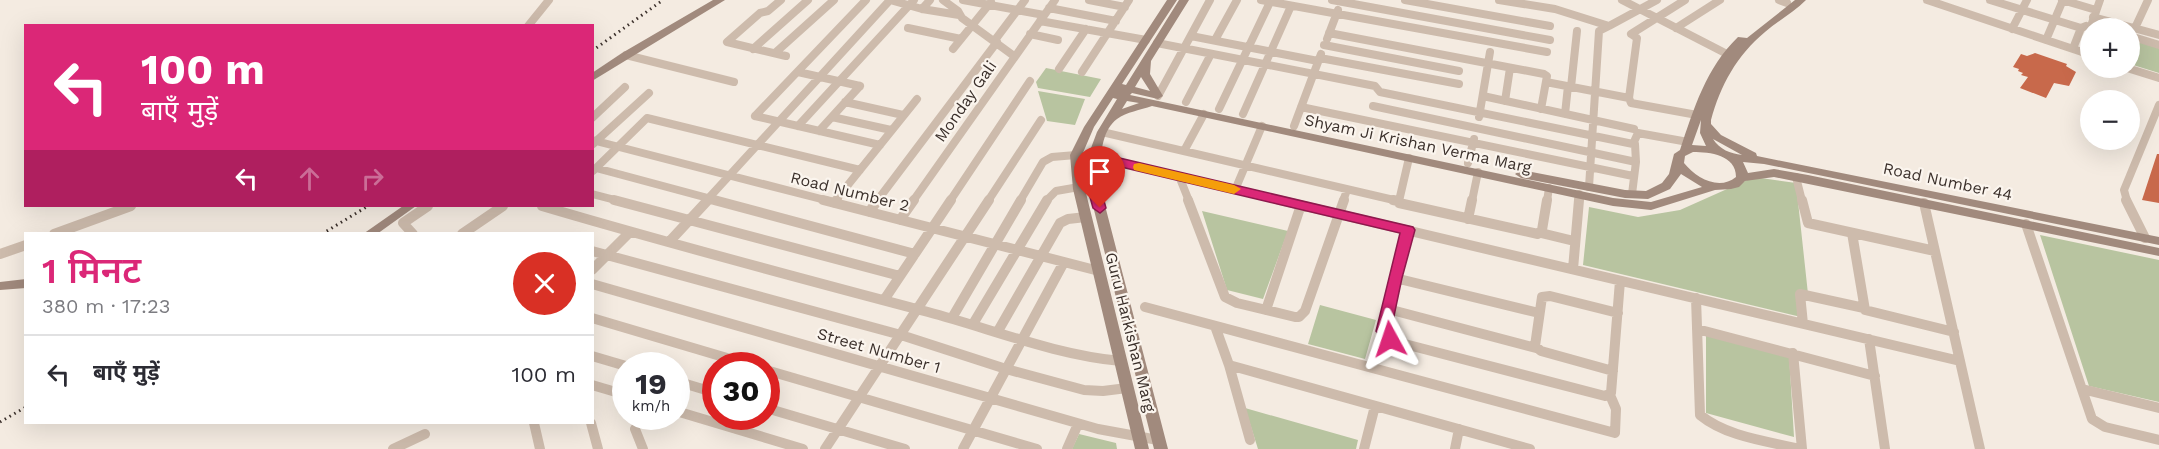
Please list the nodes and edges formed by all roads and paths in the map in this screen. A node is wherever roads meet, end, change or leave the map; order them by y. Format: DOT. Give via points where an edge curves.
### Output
graph roads {
  1 [pos="549,0"];
  2 [pos="720,0"];
  3 [pos="781,0"];
  4 [pos="808,0"];
  5 [pos="834,0"];
  6 [pos="866,0"];
  7 [pos="890,0"];
  8 [pos="930,0"];
  9 [pos="943,0"];
  10 [pos="963,0"];
  11 [pos="1025,0"];
  12 [pos="1055,0"];
  13 [pos="1089,0"];
  14 [pos="1172,0"];
  15 [pos="1184,0"];
  16 [pos="1210,0"];
  17 [pos="1237,0"];
  18 [pos="1261,0"];
  19 [pos="1332,0"];
  20 [pos="1405,0"];
  21 [pos="1499,0"];
  22 [pos="1622,0"];
  23 [pos="1657,0"];
  24 [pos="1685,0"];
  25 [pos="1720,0"];
  26 [pos="1801,0"];
  27 [pos="1927,0"];
  28 [pos="1991,0"];
  29 [pos="2026,0"];
  30 [pos="2063,0"];
  31 [pos="2100,0"];
  32 [pos="2148,0"];
  33 [pos="1270,1"];
  34 [pos="1512,1"];
  35 [pos="1786,1"];
  36 [pos="991,2"];
  37 [pos="1341,2"];
  38 [pos="911,3"];
  39 [pos="1949,3"];
  40 [pos="1127,4"];
  41 [pos="1291,6"];
  42 [pos="922,9"];
  43 [pos="1640,9"];
  44 [pos="1017,10"];
  45 [pos="2022,10"];
  46 [pos="1336,14"];
  47 [pos="959,15"];
  48 [pos="1044,15"];
  49 [pos="2094,16"];
  50 [pos="1656,17"];
  51 [pos="1981,18"];
  52 [pos="2101,18"];
  53 [pos="2140,18"];
  54 [pos="2054,20"];
  55 [pos="1116,21"];
  56 [pos="530,24"];
  57 [pos="973,25"];
  58 [pos="1550,26"];
  59 [pos="1609,26"];
  60 [pos="908,28"];
  61 [pos="1676,28"];
  62 [pos="2080,28"];
  63 [pos="1086,29"];
  64 [pos="2012,29"];
  65 [pos="2140,29"];
  66 [pos="1577,31"];
  67 [pos="2080,31"];
  68 [pos="1108,33"];
  69 [pos="1329,33"];
  70 [pos="1030,34"];
  71 [pos="2159,35"];
  72 [pos="1191,36"];
  73 [pos="961,39"];
  74 [pos="2140,39"];
  75 [pos="1058,40"];
  76 [pos="1215,40"];
  77 [pos="1550,40"];
  78 [pos="2046,40"];
  79 [pos="996,41"];
  80 [pos="1151,42"];
  81 [pos="1324,45"];
  82 [pos="2159,45"];
  83 [pos="2074,46"];
  84 [pos="1247,47"];
  85 [pos="753,49"];
  86 [pos="953,49"];
  87 [pos="1184,49"];
  88 [pos="2080,51"];
  89 [pos="1272,52"];
  90 [pos="1490,52"];
  91 [pos="1547,52"];
  92 [pos="775,53"];
  93 [pos="1211,54"];
  94 [pos="1727,54"];
  95 [pos="626,55"];
  96 [pos="786,56"];
  97 [pos="1014,56"];
  98 [pos="1319,59"];
  99 [pos="1146,60"];
  100 [pos="1241,61"];
  101 [pos="1488,63"];
  102 [pos="1265,66"];
  103 [pos="1510,68"];
  104 [pos="1059,69"];
  105 [pos="1459,71"];
  106 [pos="798,72"];
  107 [pos="1082,72"];
  108 [pos="2140,72"];
  109 [pos="1313,76"];
  110 [pos="594,77"];
  111 [pos="819,77"];
  112 [pos="2159,78"];
  113 [pos="1030,81"];
  114 [pos="734,82"];
  115 [pos="839,82"];
  116 [pos="1546,82"];
  117 [pos="1459,84"];
  118 [pos="1570,86"];
  119 [pos="624,87"];
  120 [pos="1119,91"];
  121 [pos="1595,91"];
  122 [pos="648,93"];
  123 [pos="1483,96"];
  124 [pos="1629,98"];
  125 [pos="917,99"];
  126 [pos="1156,99"];
  127 [pos="1505,101"];
  128 [pos="845,102"];
  129 [pos="1186,102"];
  130 [pos="2159,105"];
  131 [pos="1301,106"];
  132 [pos="1373,106"];
  133 [pos="1219,109"];
  134 [pos="1540,109"];
  135 [pos="1204,114"];
  136 [pos="1243,114"];
  137 [pos="1480,114"];
  138 [pos="903,115"];
  139 [pos="1568,115"];
  140 [pos="1697,115"];
  141 [pos="594,116"];
  142 [pos="832,117"];
  143 [pos="1041,120"];
  144 [pos="1594,120"];
  145 [pos="779,122"];
  146 [pos="1706,125"];
  147 [pos="798,126"];
  148 [pos="1105,126"];
  149 [pos="1262,126"];
  150 [pos="1294,126"];
  151 [pos="1476,128"];
  152 [pos="1634,129"];
  153 [pos="891,130"];
  154 [pos="819,131"];
  155 [pos="1568,132"];
  156 [pos="1593,137"];
  157 [pos="594,142"];
  158 [pos="1473,142"];
  159 [pos="1635,144"];
  160 [pos="758,145"];
  161 [pos="879,145"];
  162 [pos="617,147"];
  163 [pos="1686,147"];
  164 [pos="1184,152"];
  165 [pos="1718,152"];
  166 [pos="1592,153"];
  167 [pos="1076,155"];
  168 [pos="1094,156"];
  169 [pos="1730,157"];
  170 [pos="1409,158"];
  171 [pos="1764,160"];
  172 [pos="1635,162"];
  173 [pos="1468,163"];
  174 [pos="1678,164"];
  175 [pos="1245,166"];
  176 [pos="1590,167"];
  177 [pos="594,169"];
  178 [pos="860,170"];
  179 [pos="1478,172"];
  180 [pos="729,176"];
  181 [pos="1179,176"];
  182 [pos="1633,176"];
  183 [pos="1796,177"];
  184 [pos="1742,178"];
  185 [pos="1717,186"];
  186 [pos="1079,187"];
  187 [pos="1549,188"];
  188 [pos="1235,190"];
  189 [pos="1347,190"];
  190 [pos="1584,190"];
  191 [pos="1632,194"];
  192 [pos="594,195"];
  193 [pos="709,198"];
  194 [pos="1398,201"];
  195 [pos="834,203"];
  196 [pos="1924,203"];
  197 [pos="1301,205"];
  198 [pos="128,207"];
  199 [pos="400,207"];
  200 [pos="409,207"];
  201 [pos="427,207"];
  202 [pos="502,207"];
  203 [pos="556,207"];
  204 [pos="869,212"];
  205 [pos="1339,214"];
  206 [pos="1086,217"];
  207 [pos="1468,219"];
  208 [pos="689,220"];
  209 [pos="900,220"];
  210 [pos="2026,224"];
  211 [pos="933,228"];
  212 [pos="1408,230"];
  213 [pos="60,232"];
  214 [pos="363,232"];
  215 [pos="372,232"];
  216 [pos="411,232"];
  217 [pos="465,232"];
  218 [pos="630,232"];
  219 [pos="1541,233"];
  220 [pos="1852,233"];
  221 [pos="967,237"];
  222 [pos="2145,238"];
  223 [pos="1574,241"];
  224 [pos="2159,241"];
  225 [pos="669,242"];
  226 [pos="996,244"];
  227 [pos="24,246"];
  228 [pos="1017,250"];
  229 [pos="1935,251"];
  230 [pos="594,252"];
  231 [pos="2159,252"];
  232 [pos="0,254"];
  233 [pos="915,254"];
  234 [pos="607,255"];
  235 [pos="1041,256"];
  236 [pos="1064,262"];
  237 [pos="594,268"];
  238 [pos="1573,269"];
  239 [pos="1099,271"];
  240 [pos="900,276"];
  241 [pos="1395,278"];
  242 [pos="1620,280"];
  243 [pos="24,283"];
  244 [pos="594,285"];
  245 [pos="0,286"];
  246 [pos="24,290"];
  247 [pos="0,293"];
  248 [pos="1696,298"];
  249 [pos="884,300"];
  250 [pos="1145,307"];
  251 [pos="1864,308"];
  252 [pos="1388,309"];
  253 [pos="918,310"];
  254 [pos="1266,310"];
  255 [pos="1539,313"];
  256 [pos="1618,313"];
  257 [pos="952,318"];
  258 [pos="594,319"];
  259 [pos="973,324"];
  260 [pos="1803,324"];
  261 [pos="1215,326"];
  262 [pos="1697,329"];
  263 [pos="999,331"];
  264 [pos="1954,332"];
  265 [pos="901,335"];
  266 [pos="1023,338"];
  267 [pos="1869,339"];
  268 [pos="1536,348"];
  269 [pos="707,352"];
  270 [pos="1793,353"];
  271 [pos="594,357"];
  272 [pos="1121,361"];
  273 [pos="1960,361"];
  274 [pos="612,362"];
  275 [pos="1229,365"];
  276 [pos="880,366"];
  277 [pos="1006,369"];
  278 [pos="1613,371"];
  279 [pos="780,374"];
  280 [pos="1875,376"];
  281 [pos="594,386"];
  282 [pos="1128,388"];
  283 [pos="2082,389"];
  284 [pos="612,391"];
  285 [pos="1610,395"];
  286 [pos="859,397"];
  287 [pos="990,398"];
  288 [pos="1375,406"];
  289 [pos="2159,408"];
  290 [pos="780,412"];
  291 [pos="690,415"];
  292 [pos="534,424"];
  293 [pos="591,424"];
  294 [pos="1078,424"];
  295 [pos="838,429"];
  296 [pos="1459,429"];
  297 [pos="635,430"];
  298 [pos="972,430"];
  299 [pos="425,434"];
  300 [pos="1250,440"];
  301 [pos="2159,440"];
  302 [pos="1141,443"];
  303 [pos="1159,445"];
  304 [pos="393,449"];
  305 [pos="540,449"];
  306 [pos="598,449"];
  307 [pos="643,449"];
  308 [pos="803,449"];
  309 [pos="825,449"];
  310 [pos="905,449"];
  311 [pos="963,449"];
  312 [pos="1036,449"];
  313 [pos="1068,449"];
  314 [pos="1364,449"];
  315 [pos="1455,449"];
  316 [pos="1530,449"];
  317 [pos="1801,449"];
  318 [pos="1885,449"];
  319 [pos="1980,449"];
  1 -- 56 [label="street"];
  2 -- 95 [label="street"];
  3 -- 85 [label="street" via="727,42"];
  4 -- 85 [label="street"];
  5 -- 92 [label="street"];
  6 -- 106 [label="street"];
  7 -- 38 [label="street"];
  7 -- 111 [label="street"];
  8 -- 42 [label="street"];
  9 -- 47 [label="street"];
  10 -- 36 [label="street"];
  11 -- 44 [label="street"];
  12 -- 48 [label="street, Monday Gali"];
  13 -- 40 [label="street"];
  14 -- 80 [label="street, Guru Harkishan Marg"];
  15 -- 80 [label="street, Guru Harkishan Marg"];
  16 -- 72 [label="street"];
  17 -- 76 [label="street"];
  18 -- 33 [label="street"];
  19 -- 37 [label="street"];
  20 -- 58 [label="street"];
  21 -- 34 [label="street"];
  22 -- 43 [label="street"];
  23 -- 43 [label="street"];
  24 -- 50 [label="street"];
  25 -- 61 [label="street"];
  26 -- 146 [label="street" via="1742,47 1730,62"];
  27 -- 39 [label="street"];
  28 -- 45 [label="street"];
  28 -- 51 [label="street"];
  29 -- 45 [label="street"];
  30 -- 49 [label="street"];
  30 -- 54 [label="street"];
  31 -- 49 [label="street"];
  32 -- 53 [label="street"];
  33 -- 41 [label="street"];
  33 -- 84 [label="street"];
  34 -- 59 [label="street"];
  35 -- 94 [label="street, Shyam Ji Krishan Verma Marg"];
  36 -- 44 [label="street"];
  36 -- 57 [label="street"];
  37 -- 46 [label="street"];
  37 -- 77 [label="street"];
  38 -- 42 [label="street"];
  38 -- 115 [label="street"];
  39 -- 51 [label="street"];
  40 -- 55 [label="street"];
  41 -- 46 [label="street"];
  41 -- 89 [label="street"];
  42 -- 47 [label="street"];
  43 -- 50 [label="street"];
  43 -- 59 [label="street"];
  44 -- 48 [label="street"];
  44 -- 79 [label="street"];
  45 -- 54 [label="street"];
  45 -- 64 [label="street"];
  46 -- 69 [label="street"];
  46 -- 91 [label="street"];
  47 -- 57 [label="street"];
  48 -- 55 [label="street"];
  48 -- 63 [label="street"];
  48 -- 70 [label="street, Monday Gali"];
  49 -- 52 [label="street"];
  50 -- 61 [label="street"];
  50 -- 124 [label="street" via="1631,34 1637,38"];
  51 -- 64 [label="street"];
  54 -- 62 [label="street"];
  54 -- 78 [label="street"];
  55 -- 68 [label="street"];
  57 -- 73 [label="street"];
  57 -- 79 [label="street"];
  59 -- 121 [label="street" via="1599,32"];
  60 -- 73 [label="street"];
  61 -- 94 [label="street"];
  63 -- 68 [label="street"];
  63 -- 104 [label="street"];
  64 -- 78 [label="street"];
  65 -- 71 [label="street"];
  66 -- 118 [label="street"];
  67 -- 83 [label="street"];
  68 -- 80 [label="street"];
  68 -- 107 [label="street"];
  69 -- 81 [label="street"];
  69 -- 101 [label="street"];
  70 -- 75 [label="street"];
  70 -- 97 [label="street, Monday Gali"];
  72 -- 76 [label="street"];
  72 -- 87 [label="street"];
  73 -- 86 [label="street"];
  74 -- 82 [label="street"];
  76 -- 84 [label="street"];
  78 -- 88 [label="street"];
  79 -- 97 [label="street"];
  79 -- 204 [label="street"];
  80 -- 87 [label="street"];
  80 -- 99 [label="street, Guru Harkishan Marg"];
  80 -- 120 [label="street, Guru Harkishan Marg"];
  81 -- 98 [label="street"];
  81 -- 105 [label="street"];
  84 -- 89 [label="street"];
  84 -- 100 [label="street"];
  85 -- 92 [label="street"];
  87 -- 93 [label="street"];
  87 -- 126 [label="street"];
  89 -- 98 [label="street"];
  89 -- 102 [label="street"];
  90 -- 101 [label="street"];
  92 -- 96 [label="street"];
  93 -- 100 [label="street"];
  93 -- 129 [label="street"];
  94 -- 140 [label="street, Shyam Ji Krishan Verma Marg"];
  95 -- 110 [label="street"];
  95 -- 114 [label="street"];
  97 -- 209 [label="street, Monday Gali"];
  98 -- 109 [label="street"];
  98 -- 117 [label="street"];
  99 -- 120 [label="street, Guru Harkishan Marg"];
  99 -- 126 [label="street" via="1145,74"];
  100 -- 102 [label="street"];
  100 -- 133 [label="street"];
  101 -- 103 [label="street"];
  101 -- 123 [label="street"];
  102 -- 109 [label="street"];
  102 -- 136 [label="street"];
  103 -- 116 [label="street" via="1544,74"];
  103 -- 127 [label="street"];
  106 -- 111 [label="street"];
  106 -- 145 [label="street" via="755,117"];
  108 -- 112 [label="street"];
  109 -- 131 [label="street"];
  109 -- 137 [label="street" via="1375,86 1380,92"];
  111 -- 115 [label="street"];
  111 -- 145 [label="street"];
  113 -- 211 [label="street"];
  115 -- 128 [label="street" via="860,86"];
  115 -- 147 [label="street"];
  116 -- 118 [label="street"];
  116 -- 134 [label="street"];
  118 -- 121 [label="street"];
  118 -- 139 [label="street"];
  119 -- 141 [label="street"];
  120 -- 126 [label="street, Shyam Ji Krishan Verma Marg"];
  120 -- 148 [label="street, Guru Harkishan Marg"];
  120 -- 167 [label="street, Guru Harkishan Marg" via="1089,127"];
  121 -- 124 [label="street"];
  121 -- 144 [label="street"];
  122 -- 157 [label="street"];
  123 -- 127 [label="street"];
  123 -- 137 [label="street"];
  124 -- 140 [label="street" via="1631,103"];
  125 -- 138 [label="street"];
  126 -- 129 [label="street, Shyam Ji Krishan Verma Marg"];
  126 -- 135 [label="street, Shyam Ji Krishan Verma Marg"];
  126 -- 148 [label="street" via="1135,106"];
  127 -- 134 [label="street"];
  128 -- 138 [label="street"];
  128 -- 142 [label="street"];
  129 -- 133 [label="street, Shyam Ji Krishan Verma Marg"];
  130 -- 222 [label="street" via="2124,190"];
  131 -- 150 [label="street"];
  131 -- 158 [label="street"];
  132 -- 151 [label="street"];
  133 -- 136 [label="street, Shyam Ji Krishan Verma Marg"];
  134 -- 139 [label="street"];
  135 -- 149 [label="street, Shyam Ji Krishan Verma Marg"];
  135 -- 164 [label="street"];
  136 -- 150 [label="street, Shyam Ji Krishan Verma Marg"];
  137 -- 151 [label="street"];
  137 -- 155 [label="street"];
  138 -- 153 [label="street"];
  139 -- 144 [label="street"];
  139 -- 155 [label="street"];
  140 -- 163 [label="street, Shyam Ji Krishan Verma Marg"];
  142 -- 153 [label="street"];
  142 -- 154 [label="street"];
  143 -- 221 [label="street"];
  144 -- 152 [label="street"];
  144 -- 156 [label="street"];
  145 -- 147 [label="street"];
  145 -- 160 [label="street"];
  146 -- 165 [label="street" via="1710,145"];
  146 -- 171 [label="street" via="1717,136"];
  147 -- 154 [label="street"];
  148 -- 164 [label="street"];
  148 -- 168 [label="street, Guru Harkishan Marg"];
  149 -- 170 [label="street, Shyam Ji Krishan Verma Marg"];
  149 -- 175 [label="street"];
  150 -- 173 [label="street, Shyam Ji Krishan Verma Marg"];
  151 -- 158 [label="street"];
  151 -- 166 [label="street"];
  153 -- 161 [label="street"];
  154 -- 161 [label="street"];
  155 -- 156 [label="street"];
  156 -- 159 [label="street"];
  156 -- 166 [label="street"];
  157 -- 162 [label="street, Road Number 2"];
  158 -- 173 [label="street"];
  158 -- 176 [label="street"];
  159 -- 163 [label="street" via="1638,133"];
  159 -- 172 [label="street"];
  160 -- 162 [label="street" via="648,118"];
  160 -- 178 [label="street"];
  160 -- 180 [label="street"];
  161 -- 178 [label="street"];
  162 -- 177 [label="street"];
  162 -- 180 [label="street, Road Number 2"];
  163 -- 165 [label="street, Road Number 44"];
  163 -- 174 [label="street, Shyam Ji Krishan Verma Marg"];
  164 -- 175 [label="street"];
  165 -- 169 [label="street, Road Number 44"];
  166 -- 172 [label="street"];
  166 -- 176 [label="street"];
  167 -- 186 [label="street, Guru Harkishan Marg"];
  167 -- 226 [label="street" via="1052,157 1044,162"];
  168 -- 181 [label="street"];
  168 -- 303 [label="street, Guru Harkishan Marg" via="1095,190"];
  169 -- 171 [label="street, Road Number 44"];
  169 -- 184 [label="street" via="1741,168"];
  170 -- 179 [label="street, Shyam Ji Krishan Verma Marg"];
  170 -- 194 [label="street"];
  171 -- 222 [label="street, Road Number 44"];
  172 -- 182 [label="street"];
  173 -- 190 [label="street, Shyam Ji Krishan Verma Marg"];
  174 -- 185 [label="street" via="1688,176"];
  174 -- 191 [label="street, Shyam Ji Krishan Verma Marg" via="1666,186 1648,195"];
  175 -- 188 [label="street"];
  175 -- 189 [label="street"];
  176 -- 182 [label="street"];
  176 -- 190 [label="street"];
  177 -- 193 [label="street"];
  178 -- 195 [label="street"];
  179 -- 187 [label="street, Shyam Ji Krishan Verma Marg"];
  179 -- 207 [label="street"];
  180 -- 193 [label="street"];
  180 -- 195 [label="street, Road Number 2"];
  181 -- 188 [label="street"];
  181 -- 254 [label="street" via="1225,297"];
  182 -- 191 [label="street"];
  183 -- 184 [label="street, Road Number 44" via="1774,173"];
  183 -- 196 [label="street, Road Number 44"];
  183 -- 220 [label="street" via="1808,223"];
  184 -- 185 [label="street, Shyam Ji Krishan Verma Marg" via="1733,185"];
  185 -- 190 [label="street, Shyam Ji Krishan Verma Marg" via="1651,207"];
  186 -- 206 [label="street, Guru Harkishan Marg"];
  186 -- 228 [label="street" via="1049,196"];
  187 -- 190 [label="street, Shyam Ji Krishan Verma Marg"];
  187 -- 219 [label="street"];
  188 -- 197 [label="street"];
  189 -- 194 [label="street"];
  189 -- 205 [label="street"];
  190 -- 191 [label="street, Shyam Ji Krishan Verma Marg"];
  190 -- 223 [label="street"];
  192 -- 208 [label="street"];
  193 -- 208 [label="street"];
  193 -- 233 [label="street"];
  194 -- 207 [label="street"];
  195 -- 204 [label="street, Road Number 2"];
  196 -- 210 [label="street, Road Number 44"];
  196 -- 229 [label="street"];
  197 -- 205 [label="street"];
  197 -- 254 [label="street"];
  198 -- 213 [label="street"];
  199 -- 214 [label="street"];
  200 -- 215 [label="street"];
  201 -- 216 [label="street" via="403,223"];
  202 -- 217 [label="street"];
  203 -- 218 [label="street"];
  204 -- 209 [label="street, Road Number 2"];
  205 -- 212 [label="street"];
  205 -- 254 [label="street" via="1303,314 1294,317"];
  206 -- 235 [label="street" via="1063,220"];
  206 -- 239 [label="street, Guru Harkishan Marg"];
  207 -- 219 [label="street"];
  208 -- 225 [label="street"];
  208 -- 240 [label="street"];
  209 -- 211 [label="street, Road Number 2"];
  210 -- 231 [label="street, Road Number 44"];
  210 -- 283 [label="street"];
  211 -- 221 [label="street, Road Number 2"];
  211 -- 233 [label="street"];
  212 -- 238 [label="street"];
  212 -- 241 [label="street"];
  218 -- 225 [label="street"];
  218 -- 234 [label="street"];
  219 -- 223 [label="street"];
  220 -- 229 [label="street"];
  220 -- 251 [label="street"];
  221 -- 226 [label="street, Road Number 2"];
  221 -- 253 [label="street"];
  222 -- 224 [label="street, Road Number 44"];
  223 -- 238 [label="street"];
  225 -- 249 [label="street"];
  226 -- 228 [label="street, Road Number 2"];
  226 -- 257 [label="street"];
  227 -- 232 [label="street"];
  228 -- 235 [label="street, Road Number 2"];
  228 -- 259 [label="street"];
  229 -- 264 [label="street"];
  230 -- 234 [label="street"];
  233 -- 240 [label="street"];
  234 -- 237 [label="street"];
  234 -- 265 [label="street"];
  235 -- 236 [label="street, Road Number 2"];
  235 -- 263 [label="street"];
  236 -- 239 [label="street, Road Number 2"];
  236 -- 266 [label="street"];
  238 -- 242 [label="street"];
  239 -- 272 [label="street, Guru Harkishan Marg"];
  240 -- 249 [label="street"];
  241 -- 252 [label="street"];
  241 -- 255 [label="street"];
  242 -- 248 [label="street"];
  242 -- 256 [label="street"];
  243 -- 245 [label="street"];
  244 -- 276 [label="street, Street Number 1"];
  246 -- 247 [label="street"];
  248 -- 260 [label="street"];
  248 -- 262 [label="street"];
  249 -- 253 [label="street"];
  250 -- 261 [label="street"];
  251 -- 260 [label="street" via="1800,294"];
  251 -- 264 [label="street"];
  252 -- 268 [label="street"];
  252 -- 285 [label="street" via="1383,331 1390,339"];
  253 -- 257 [label="street"];
  253 -- 265 [label="street"];
  255 -- 256 [label="street" via="1545,296"];
  255 -- 268 [label="street"];
  256 -- 278 [label="street"];
  257 -- 259 [label="street"];
  258 -- 269 [label="street"];
  259 -- 263 [label="street"];
  260 -- 267 [label="street"];
  261 -- 275 [label="street"];
  261 -- 285 [label="street" via="1615,433 1616,409"];
  262 -- 270 [label="street"];
  262 -- 317 [label="street" via="1700,415 1704,420 1719,428"];
  263 -- 266 [label="street"];
  264 -- 273 [label="street"];
  265 -- 276 [label="street"];
  265 -- 277 [label="street"];
  266 -- 272 [label="street" via="1093,358"];
  266 -- 277 [label="street"];
  267 -- 273 [label="street"];
  267 -- 280 [label="street"];
  268 -- 278 [label="street"];
  270 -- 280 [label="street"];
  270 -- 317 [label="street"];
  271 -- 274 [label="street"];
  272 -- 282 [label="street, Guru Harkishan Marg"];
  273 -- 319 [label="street"];
  275 -- 288 [label="street"];
  275 -- 300 [label="street"];
  276 -- 286 [label="street"];
  276 -- 287 [label="street, Street Number 1"];
  277 -- 282 [label="street" via="1084,390"];
  277 -- 287 [label="street"];
  278 -- 285 [label="street"];
  279 -- 286 [label="street"];
  280 -- 318 [label="street"];
  281 -- 284 [label="street"];
  282 -- 302 [label="street, Guru Harkishan Marg"];
  283 -- 289 [label="street"];
  283 -- 301 [label="street" via="2095,423"];
  286 -- 295 [label="street"];
  286 -- 298 [label="street"];
  287 -- 294 [label="street, Street Number 1"];
  287 -- 298 [label="street"];
  288 -- 296 [label="street"];
  288 -- 314 [label="street"];
  290 -- 295 [label="street"];
  291 -- 308 [label="street"];
  292 -- 305 [label="street"];
  293 -- 306 [label="street"];
  294 -- 302 [label="street, Street Number 1"];
  294 -- 313 [label="street"];
  295 -- 309 [label="street"];
  295 -- 310 [label="street"];
  296 -- 315 [label="street"];
  296 -- 316 [label="street"];
  297 -- 307 [label="street"];
  298 -- 311 [label="street"];
  298 -- 312 [label="street"];
  299 -- 304 [label="street"];
  302 -- 303 [label="street, Street Number 1"];
}
